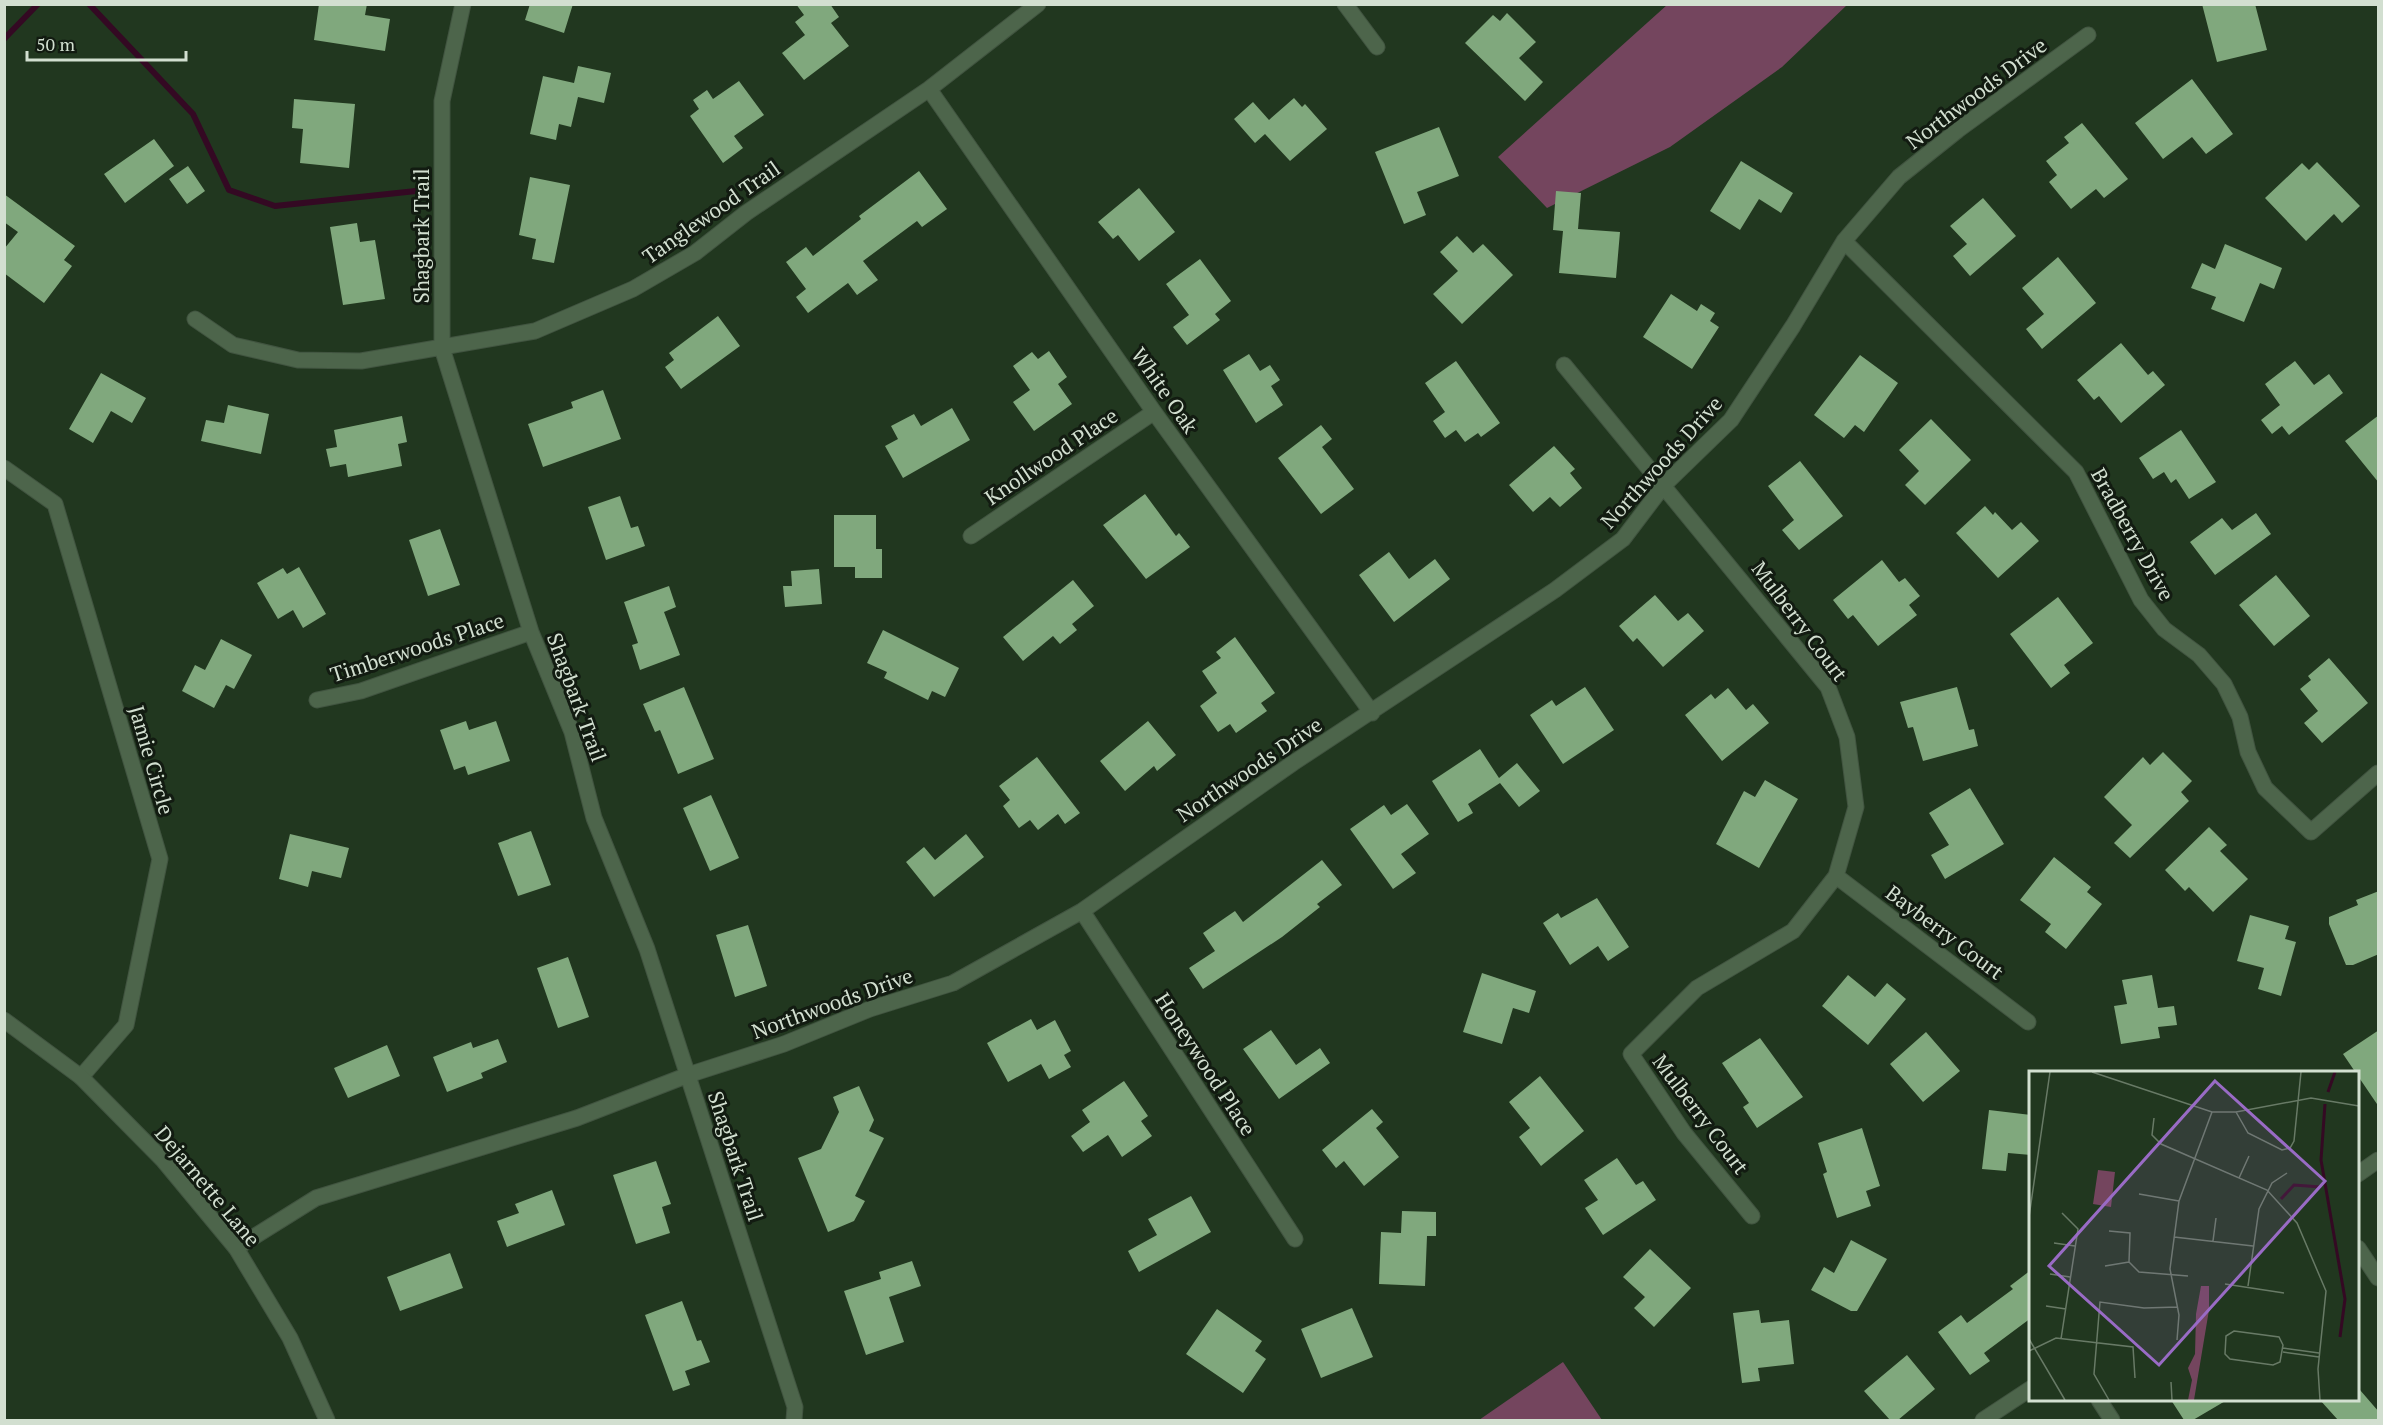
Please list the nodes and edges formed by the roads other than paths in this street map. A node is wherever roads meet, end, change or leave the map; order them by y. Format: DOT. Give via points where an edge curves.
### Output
graph roads {
  1 [pos="463,4"];
  2 [pos="1038,4"];
  3 [pos="1345,4"];
  4 [pos="2088,36"];
  5 [pos="1377,47"];
  6 [pos="929,88"];
  7 [pos="1844,241"];
  8 [pos="195,320"];
  9 [pos="442,348"];
  10 [pos="1564,365"];
  11 [pos="1154,412"];
  12 [pos="4,468"];
  13 [pos="1664,485"];
  14 [pos="971,536"];
  15 [pos="531,632"];
  16 [pos="317,700"];
  17 [pos="1372,713"];
  18 [pos="2379,773"];
  19 [pos="1836,876"];
  20 [pos="1082,911"];
  21 [pos="4,1020"];
  22 [pos="2028,1022"];
  23 [pos="688,1075"];
  24 [pos="81,1077"];
  25 [pos="2379,1160"];
  26 [pos="2359,1173"];
  27 [pos="1752,1216"];
  28 [pos="1295,1239"];
  29 [pos="236,1248"];
  30 [pos="2359,1249"];
  31 [pos="2379,1278"];
  32 [pos="2029,1390"];
  33 [pos="2100,1401"];
  34 [pos="327,1420"];
  35 [pos="794,1420"];
  36 [pos="1983,1420"];
  37 [pos="2112,1420"];
  1 -- 9 [label="street, Shagbark Trail" via="442,101"];
  2 -- 6 [label="street, Tanglewood Trail"];
  3 -- 5 [label="street"];
  4 -- 7 [label="street, Northwoods Drive" via="1899,177"];
  6 -- 9 [label="street, Tanglewood Trail" via="746,213 695,253 633,289 535,331"];
  6 -- 11 [label="street, White Oak"];
  7 -- 13 [label="street, Northwoods Drive" via="1731,420"];
  7 -- 18 [label="street, Bradberry Drive" via="2076,472 2141,600 2164,628 2199,655 2224,684 2265,788 2311,832"];
  8 -- 9 [label="street, Tanglewood Trail" via="233,345 298,360 361,361"];
  9 -- 15 [label="street, Shagbark Trail"];
  10 -- 13 [label="street, Mulberry Court"];
  11 -- 14 [label="street, Knollwood Place"];
  11 -- 17 [label="street, White Oak"];
  12 -- 24 [label="street, Jamie Circle" via="55,504 160,859 126,1025"];
  13 -- 17 [label="street, Northwoods Drive" via="1623,539 1556,590"];
  13 -- 19 [label="street, Mulberry Court" via="1828,687 1847,737 1856,807"];
  15 -- 16 [label="street, Timberwoods Place" via="361,691"];
  15 -- 23 [label="street, Shagbark Trail" via="572,732 594,818 647,949"];
  17 -- 20 [label="street, Northwoods Drive" via="1293,763"];
  19 -- 22 [label="street, Bayberry Court"];
  19 -- 27 [label="street, Mulberry Court" via="1793,931 1697,988 1631,1054 1684,1133"];
  20 -- 23 [label="street, Northwoods Drive" via="953,983"];
  20 -- 28 [label="street, Honeywood Place"];
  21 -- 24 [label="street, Dejarnette Lane"];
  23 -- 29 [label="street, Northwoods Drive" via="577,1118 316,1198"];
  23 -- 35 [label="street, Shagbark Trail" via="795,1407"];
  24 -- 29 [label="street, Dejarnette Lane" via="163,1160"];
  25 -- 26 [label="street"];
  29 -- 34 [label="street, Dejarnette Lane" via="290,1338"];
  30 -- 31 [label="street"];
  32 -- 36 [label="street"];
  33 -- 37 [label="street"];
}
